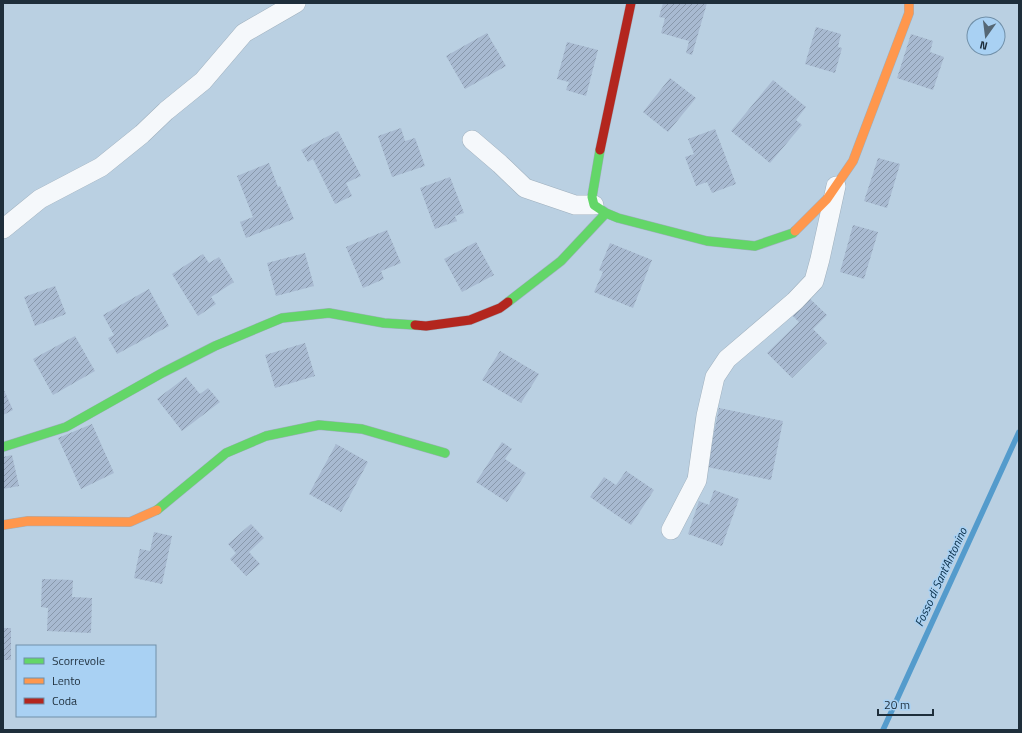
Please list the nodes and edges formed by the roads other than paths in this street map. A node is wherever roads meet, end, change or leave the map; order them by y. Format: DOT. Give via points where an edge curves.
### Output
graph roads {
  1 [pos="296,3"];
  2 [pos="631,3"];
  3 [pos="909,3"];
  4 [pos="472,140"];
  5 [pos="836,186"];
  6 [pos="600,209"];
  7 [pos="3,229"];
  8 [pos="3,446"];
  9 [pos="445,453"];
  10 [pos="3,525"];
  11 [pos="671,530"];
  1 -- 7 [label="street" via="244,33 203,81 101,167 40,199"];
  2 -- 6 [label="street" via="592,197"];
  3 -- 5 [label="street" via="909,13 853,162"];
  4 -- 6 [label="street" via="525,188"];
  5 -- 6 [label="street" via="793,234 755,246 707,241 618,218"];
  5 -- 11 [label="street" via="814,281 795,301 727,359 715,377 706,416 697,480"];
  6 -- 8 [label="street" via="561,261 500,308 470,320 426,326 384,323 329,312 282,318 215,346 66,427"];
  9 -- 10 [label="street" via="362,429 319,425 266,436 226,453 155,510 130,522 28,521"];
}
